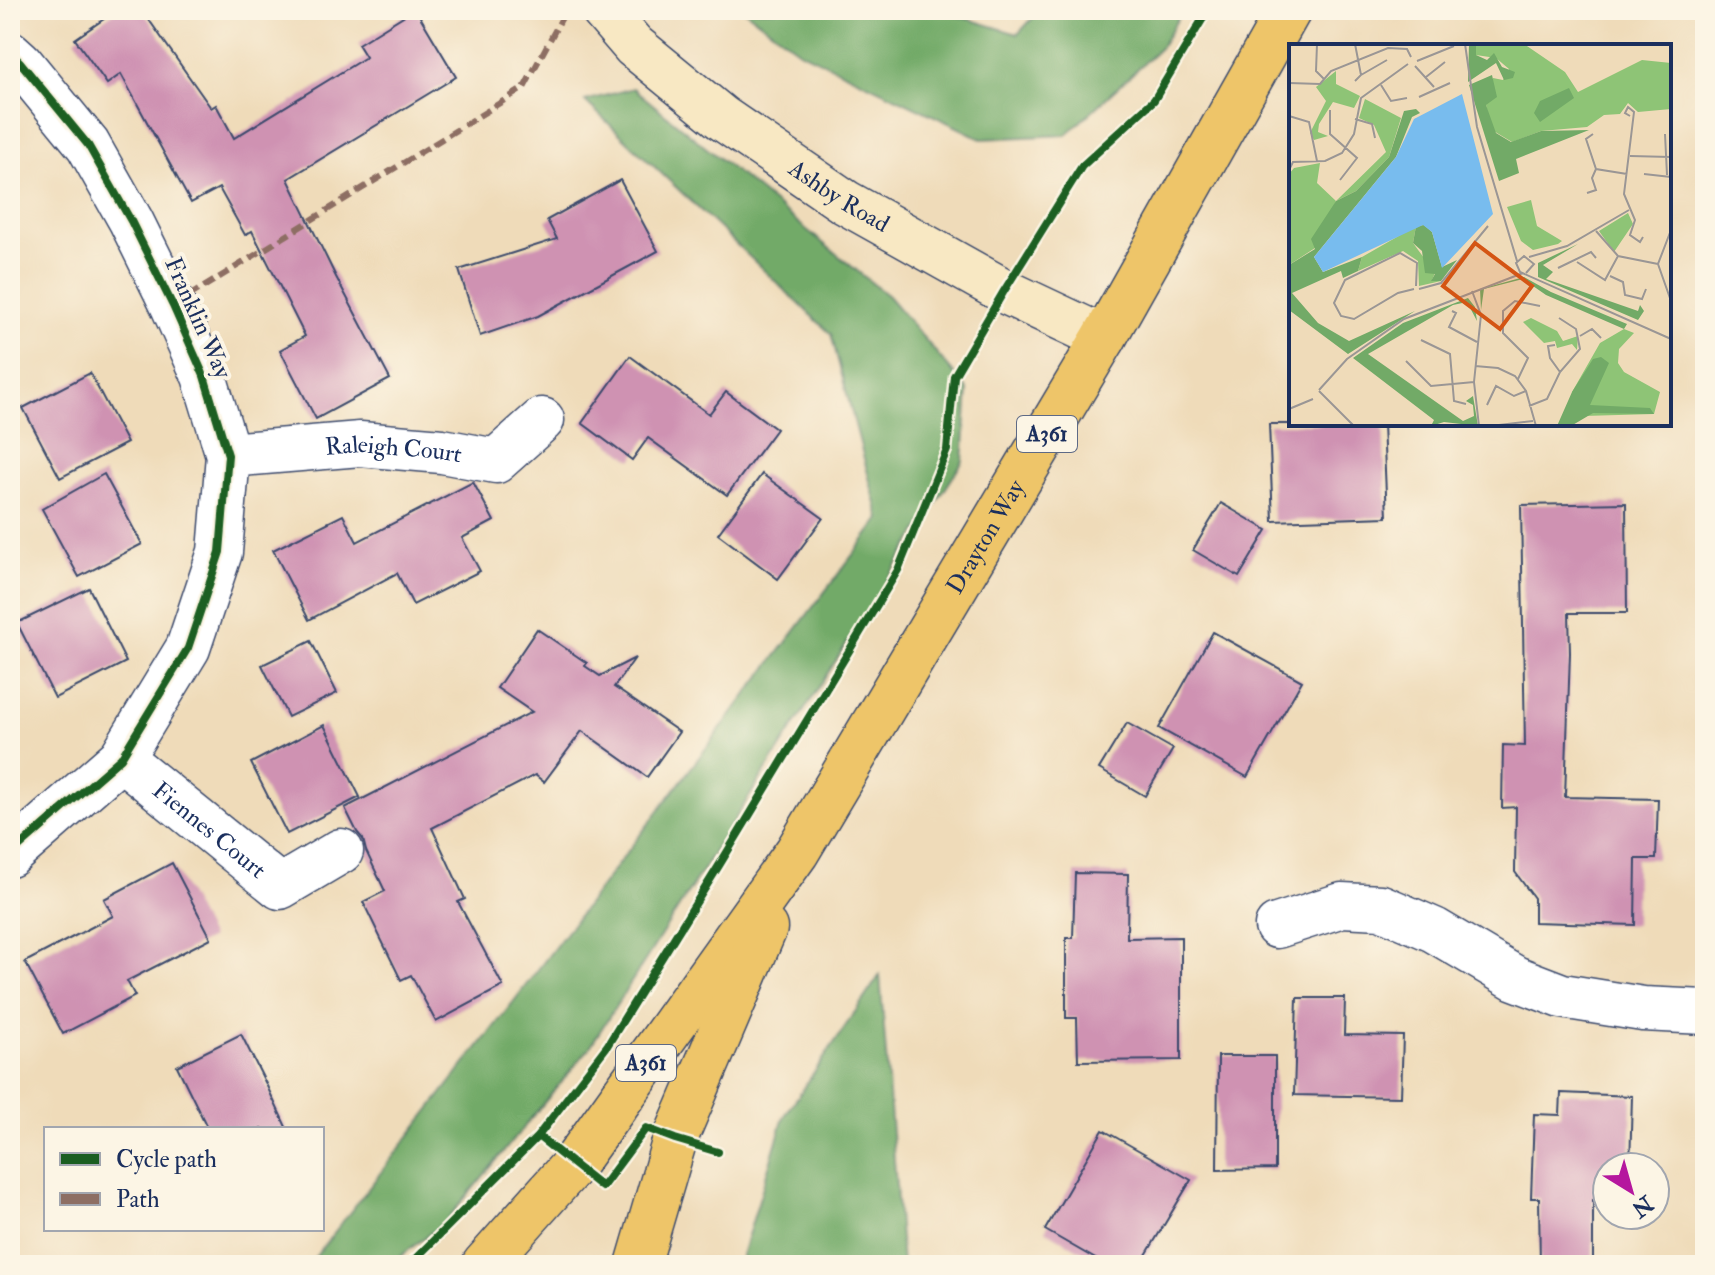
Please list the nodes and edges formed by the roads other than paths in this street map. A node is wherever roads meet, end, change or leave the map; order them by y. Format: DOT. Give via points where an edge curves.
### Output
graph roads {
  1 [pos="603,10"];
  2 [pos="1289,10"];
  3 [pos="10,53"];
  4 [pos="1104,338"];
  5 [pos="542,420"];
  6 [pos="228,455"];
  7 [pos="121,758"];
  8 [pos="341,851"];
  9 [pos="797,852"];
  10 [pos="10,855"];
  11 [pos="1277,926"];
  12 [pos="1705,1012"];
  13 [pos="484,1265"];
  14 [pos="638,1265"];
  1 -- 4 [label="street, Ashby Road" via="634,46 722,118 845,202 1004,291"];
  2 -- 4 [label="main road, Drayton Way / A361"];
  3 -- 6 [label="street, Franklin Way" via="88,145 131,221 204,376"];
  4 -- 9 [label="main road, Drayton Way / A361"];
  5 -- 6 [label="street, Raleigh Court" via="496,461 360,444"];
  6 -- 7 [label="street, Franklin Way" via="220,552 188,648"];
  7 -- 8 [label="street, Fiennes Court" via="280,887"];
  7 -- 10 [label="street, Franklin Way"];
  9 -- 13 [label="main road, Drayton Way / A361" via="573,1165"];
  9 -- 14 [label="main road, Drayton Way / A361" via="675,1139"];
  11 -- 12 [label="street" via="1342,905 1381,907 1434,930 1515,978 1562,996"];
}
